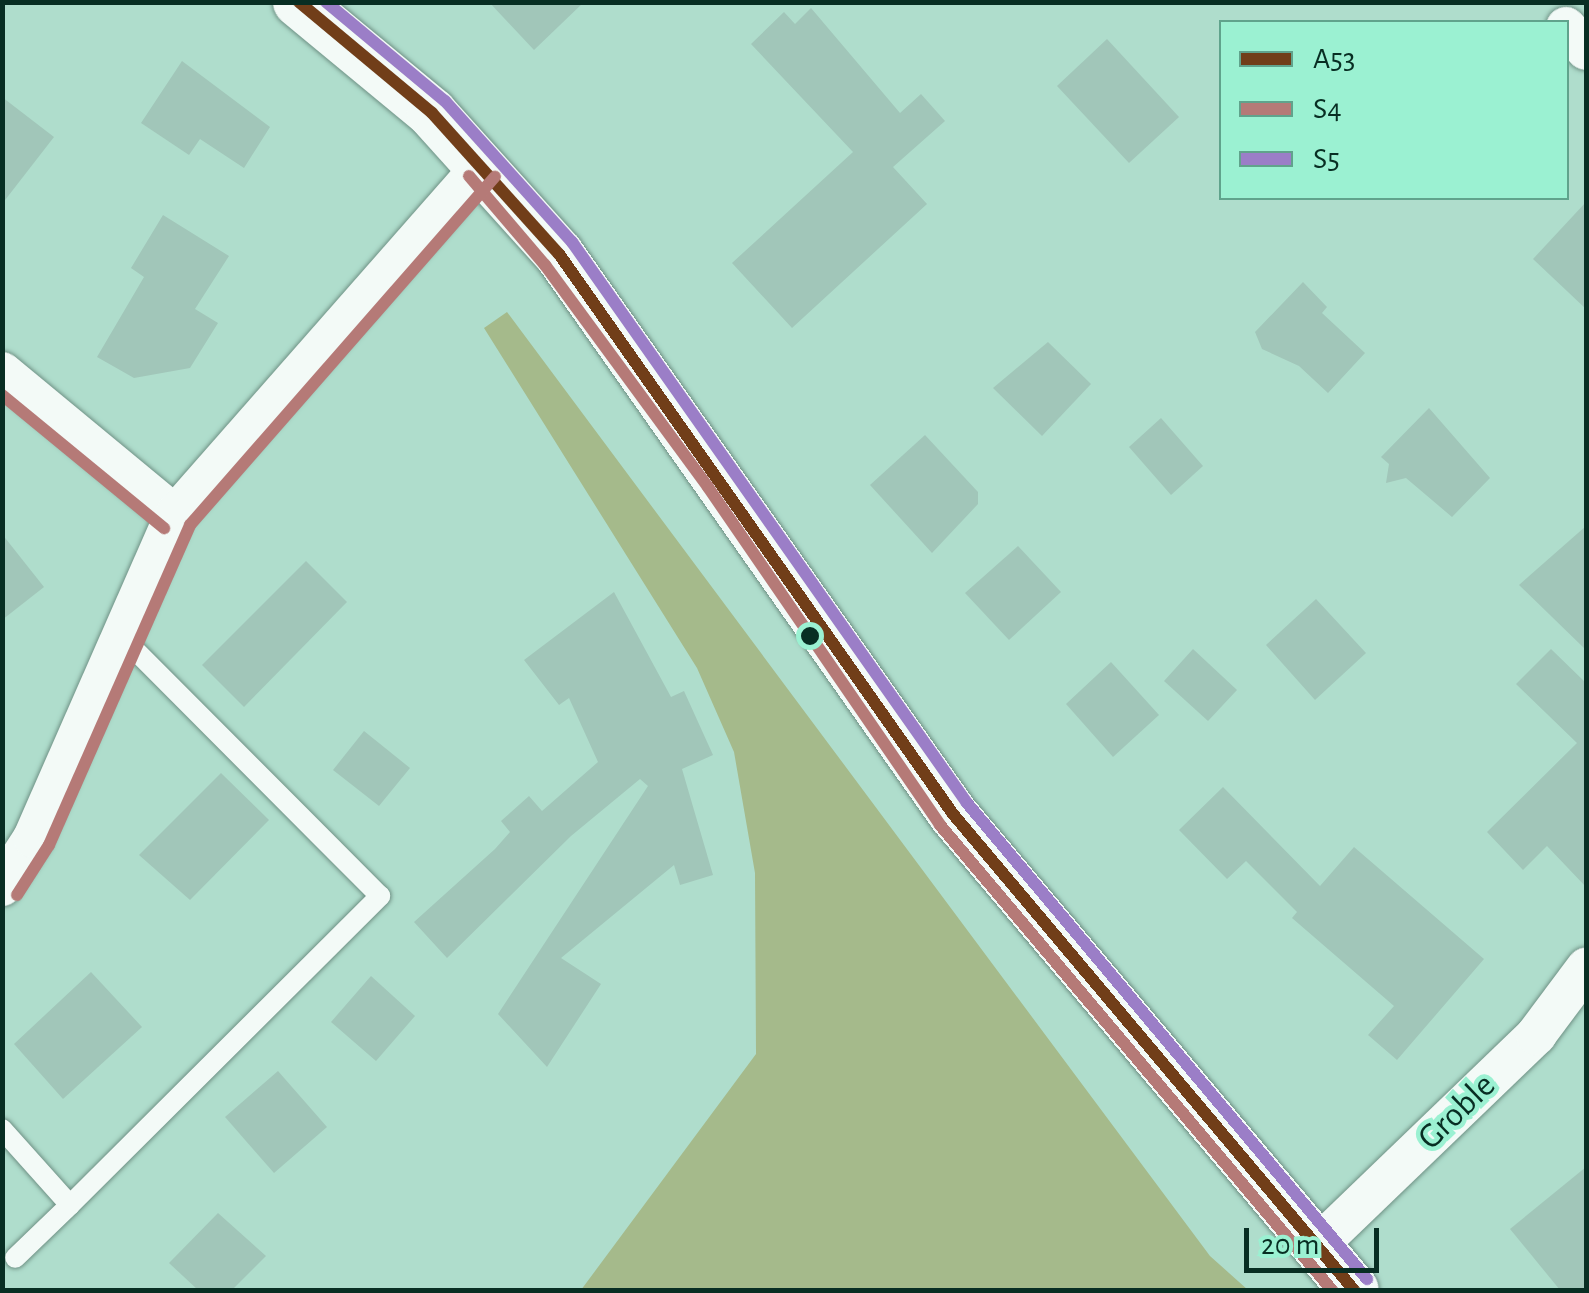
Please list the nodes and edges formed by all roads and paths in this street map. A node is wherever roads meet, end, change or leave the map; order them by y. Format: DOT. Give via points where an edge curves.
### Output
graph roads {
  1 [pos="298,2"];
  2 [pos="1569,31"];
  3 [pos="1586,50"];
  4 [pos="482,165"];
  5 [pos="2,372"];
  6 [pos="175,514"];
  7 [pos="122,636"];
  8 [pos="2,886"];
  9 [pos="1586,968"];
  10 [pos="2,1129"];
  11 [pos="70,1205"];
  12 [pos="1316,1247"];
  13 [pos="15,1258"];
  14 [pos="1354,1290"];
  1 -- 4 [label="street"];
  2 -- 3 [label="street"];
  4 -- 6 [label="street"];
  4 -- 12 [label="street" via="559,254 722,476 964,829"];
  5 -- 6 [label="street"];
  6 -- 7 [label="street"];
  7 -- 8 [label="street" via="33,838"];
  7 -- 11 [label="lane" via="380,896"];
  9 -- 12 [label="street, Groble" via="1536,1036"];
  10 -- 11 [label="lane"];
  11 -- 13 [label="lane"];
  12 -- 14 [label="street"];
}
